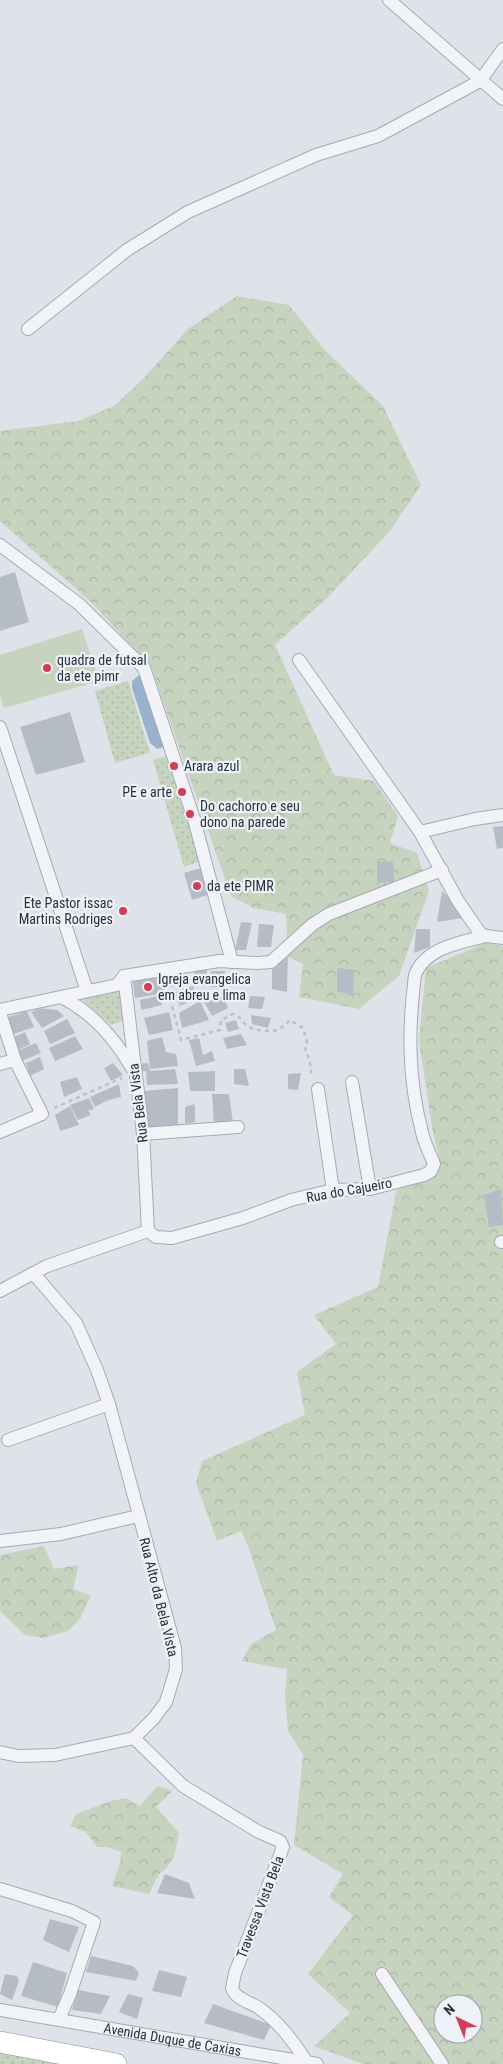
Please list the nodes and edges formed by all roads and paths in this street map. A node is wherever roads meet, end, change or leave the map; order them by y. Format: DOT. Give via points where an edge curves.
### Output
graph roads {
  1 [pos="389,0"];
  2 [pos="503,50"];
  3 [pos="480,81"];
  4 [pos="503,99"];
  5 [pos="28,329"];
  6 [pos="0,544"];
  7 [pos="300,660"];
  8 [pos="0,728"];
  9 [pos="503,815"];
  10 [pos="420,832"];
  11 [pos="442,870"];
  12 [pos="486,936"];
  13 [pos="503,938"];
  14 [pos="225,961"];
  15 [pos="163,970"];
  16 [pos="124,976"];
  17 [pos="87,991"];
  18 [pos="61,997"];
  19 [pos="0,1011"];
  20 [pos="15,1060"];
  21 [pos="0,1064"];
  22 [pos="135,1073"];
  23 [pos="122,1078"];
  24 [pos="352,1082"];
  25 [pos="318,1089"];
  26 [pos="42,1114"];
  27 [pos="238,1127"];
  28 [pos="0,1132"];
  29 [pos="143,1134"];
  30 [pos="370,1189"];
  31 [pos="334,1190"];
  32 [pos="148,1231"];
  33 [pos="34,1274"];
  34 [pos="0,1291"];
  35 [pos="109,1404"];
  36 [pos="8,1440"];
  37 [pos="138,1516"];
  38 [pos="0,1541"];
  39 [pos="134,1738"];
  40 [pos="0,1752"];
  41 [pos="0,1889"];
  42 [pos="382,1974"];
  43 [pos="0,2010"];
  44 [pos="59,2019"];
  45 [pos="0,2042"];
  46 [pos="311,2063"];
  47 [pos="116,2064"];
  48 [pos="442,2064"];
  1 -- 3 [label="street"];
  2 -- 3 [label="street"];
  3 -- 4 [label="street"];
  3 -- 5 [label="street" via="378,136 316,155 188,212 127,250"];
  6 -- 14 [label="street" via="80,604 144,668 194,819"];
  7 -- 10 [label="street"];
  8 -- 17 [label="street"];
  9 -- 10 [label="street" via="474,818"];
  10 -- 11 [label="street"];
  11 -- 12 [label="street" via="458,901 480,933"];
  11 -- 14 [label="street" via="329,914 312,924 271,962"];
  12 -- 13 [label="street"];
  12 -- 30 [label="street, Rua do Cajueiro" via="438,951 417,968 409,1022 412,1090 422,1134 434,1164 424,1175"];
  14 -- 15 [label="street"];
  15 -- 16 [label="street"];
  15 -- 25 [label="path" via="180,1040 220,1030 221,1020 234,1014 241,1017 247,1026 262,1031 279,1030 290,1020 303,1028 307,1042 305,1051"];
  16 -- 17 [label="street" via="117,985"];
  16 -- 22 [label="street, Rua Bela Vista"];
  17 -- 18 [label="street"];
  18 -- 19 [label="street"];
  18 -- 22 [label="street" via="116,1041"];
  19 -- 20 [label="street"];
  20 -- 21 [label="street"];
  20 -- 26 [label="street"];
  22 -- 29 [label="street, Rua Bela Vista"];
  23 -- 26 [label="path"];
  24 -- 30 [label="street"];
  25 -- 31 [label="street"];
  26 -- 28 [label="street"];
  27 -- 29 [label="street"];
  29 -- 32 [label="street, Rua Bela Vista"];
  30 -- 31 [label="street, Rua do Cajueiro"];
  31 -- 32 [label="street, Rua do Cajueiro" via="172,1238 156,1237"];
  32 -- 33 [label="street" via="47,1266"];
  33 -- 34 [label="street"];
  33 -- 35 [label="street, Rua Alto da Bela Vista" via="76,1322"];
  35 -- 36 [label="street"];
  35 -- 37 [label="street, Rua Alto da Bela Vista"];
  37 -- 38 [label="street" via="61,1534"];
  37 -- 39 [label="street, Rua Alto da Bela Vista" via="175,1648 176,1669 166,1702"];
  39 -- 40 [label="street" via="55,1755 18,1756"];
  39 -- 46 [label="street, Travessa Vista Bela" via="183,1786 259,1832 280,1841 283,1847 232,1988 236,1995 258,2007 283,2029"];
  41 -- 44 [label="street" via="72,1911 94,1922"];
  42 -- 48 [label="street"];
  43 -- 44 [label="street, Avenida Duque de Caxias"];
  44 -- 46 [label="street, Avenida Duque de Caxias"];
  45 -- 47 [label="highway"];
}
